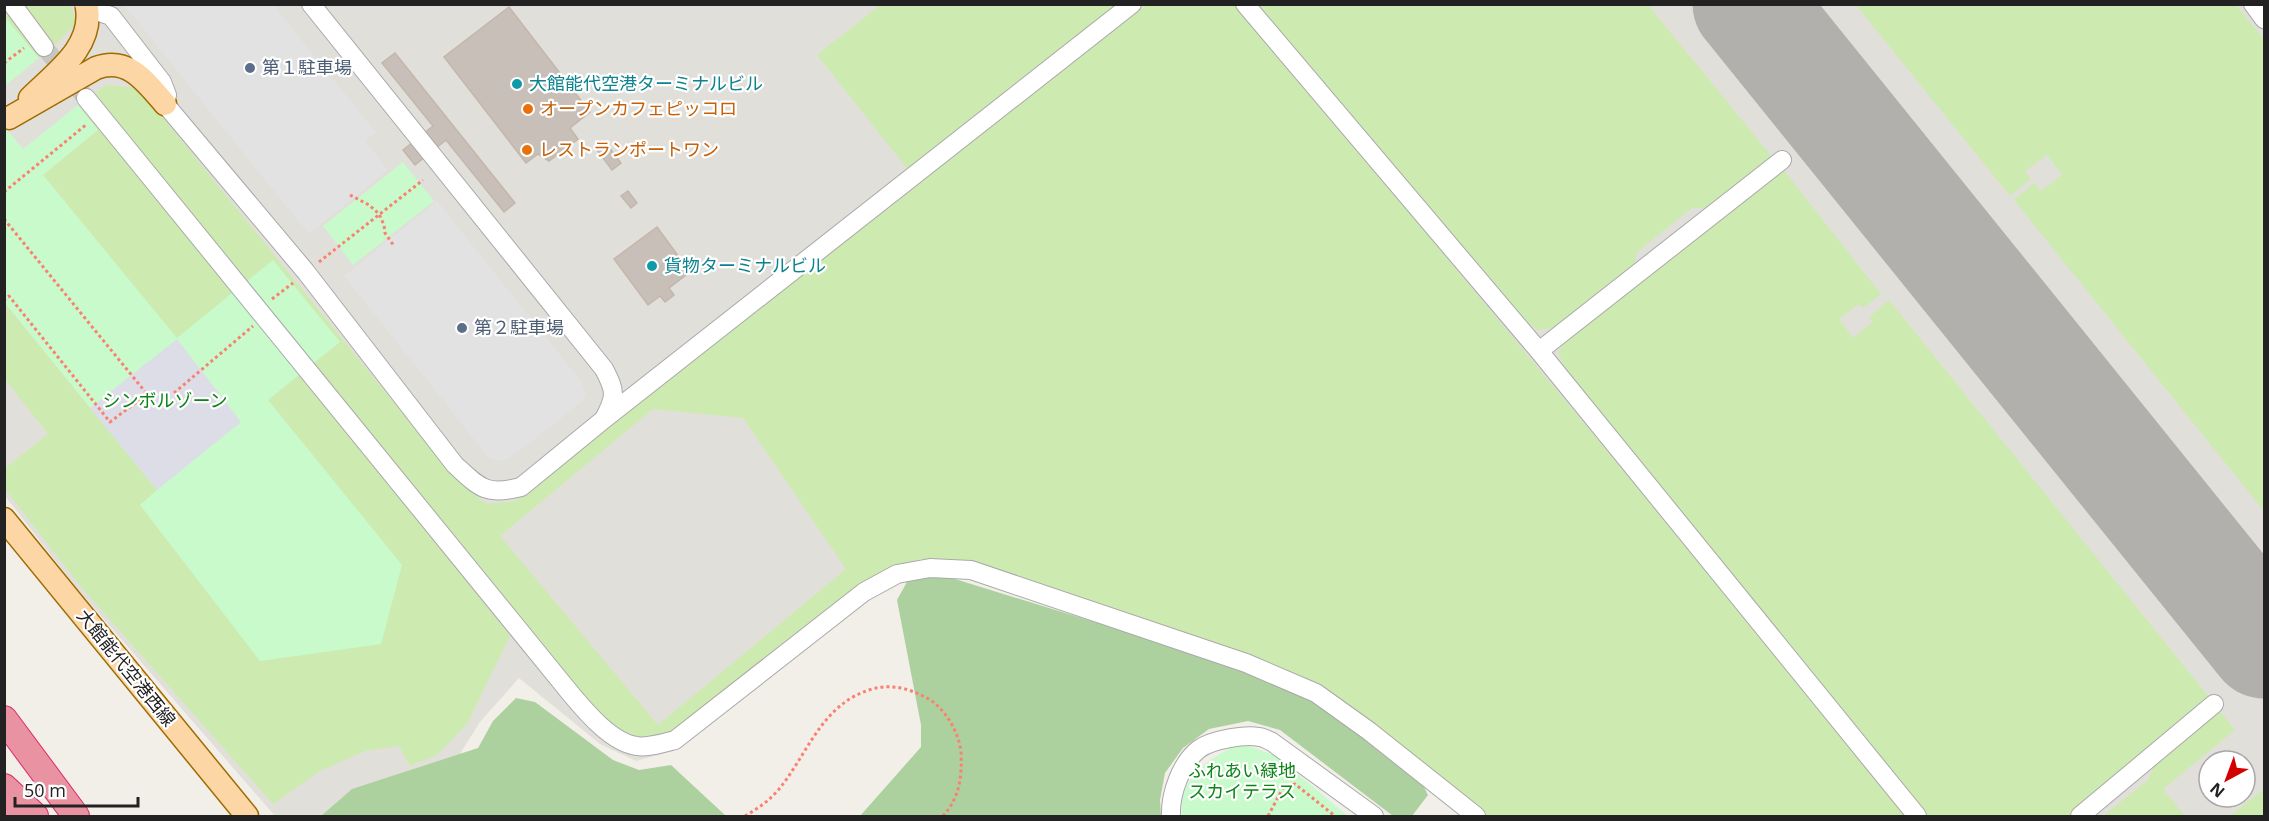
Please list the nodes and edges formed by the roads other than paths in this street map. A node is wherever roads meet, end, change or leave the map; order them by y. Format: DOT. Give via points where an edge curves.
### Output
graph roads {
  1 [pos="12,4"];
  2 [pos="311,4"];
  3 [pos="1132,4"];
  4 [pos="1245,4"];
  5 [pos="2253,4"];
  6 [pos="85,6"];
  7 [pos="2265,20"];
  8 [pos="40,42"];
  9 [pos="86,98"];
  10 [pos="165,104"];
  11 [pos="7,120"];
  12 [pos="1782,160"];
  13 [pos="1539,351"];
  14 [pos="603,420"];
  15 [pos="4,519"];
  16 [pos="2214,704"];
  17 [pos="4,719"];
  18 [pos="4,787"];
  19 [pos="4,813"];
  20 [pos="8,816"];
  21 [pos="35,816"];
  22 [pos="76,816"];
  23 [pos="247,816"];
  24 [pos="1171,816"];
  25 [pos="1374,816"];
  26 [pos="1476,816"];
  27 [pos="1917,816"];
  28 [pos="2080,816"];
  1 -- 8 [label="street"];
  2 -- 14 [label="street" via="604,369 613,385 614,401"];
  3 -- 14 [label="street"];
  4 -- 13 [label="street"];
  5 -- 7 [label="street"];
  6 -- 10 [label="street" via="111,16 162,82"];
  6 -- 11 [label="main road" via="88,29 83,43"];
  9 -- 26 [label="street" via="585,711 615,737 637,746 675,740 864,592 897,574 930,568 971,570 1246,663 1316,693"];
  10 -- 11 [label="main road" via="141,76 106,64"];
  10 -- 14 [label="street" via="306,272 455,465 475,483 489,491 521,487"];
  12 -- 13 [label="street"];
  13 -- 27 [label="street"];
  15 -- 23 [label="main road, 大館能代空港西線"];
  16 -- 28 [label="street"];
  17 -- 22 [label="highway"];
  18 -- 21 [label="highway"];
  19 -- 20 [label="highway"];
  24 -- 25 [label="street" via="1179,775 1200,748 1225,739 1259,737 1272,742"];
}
